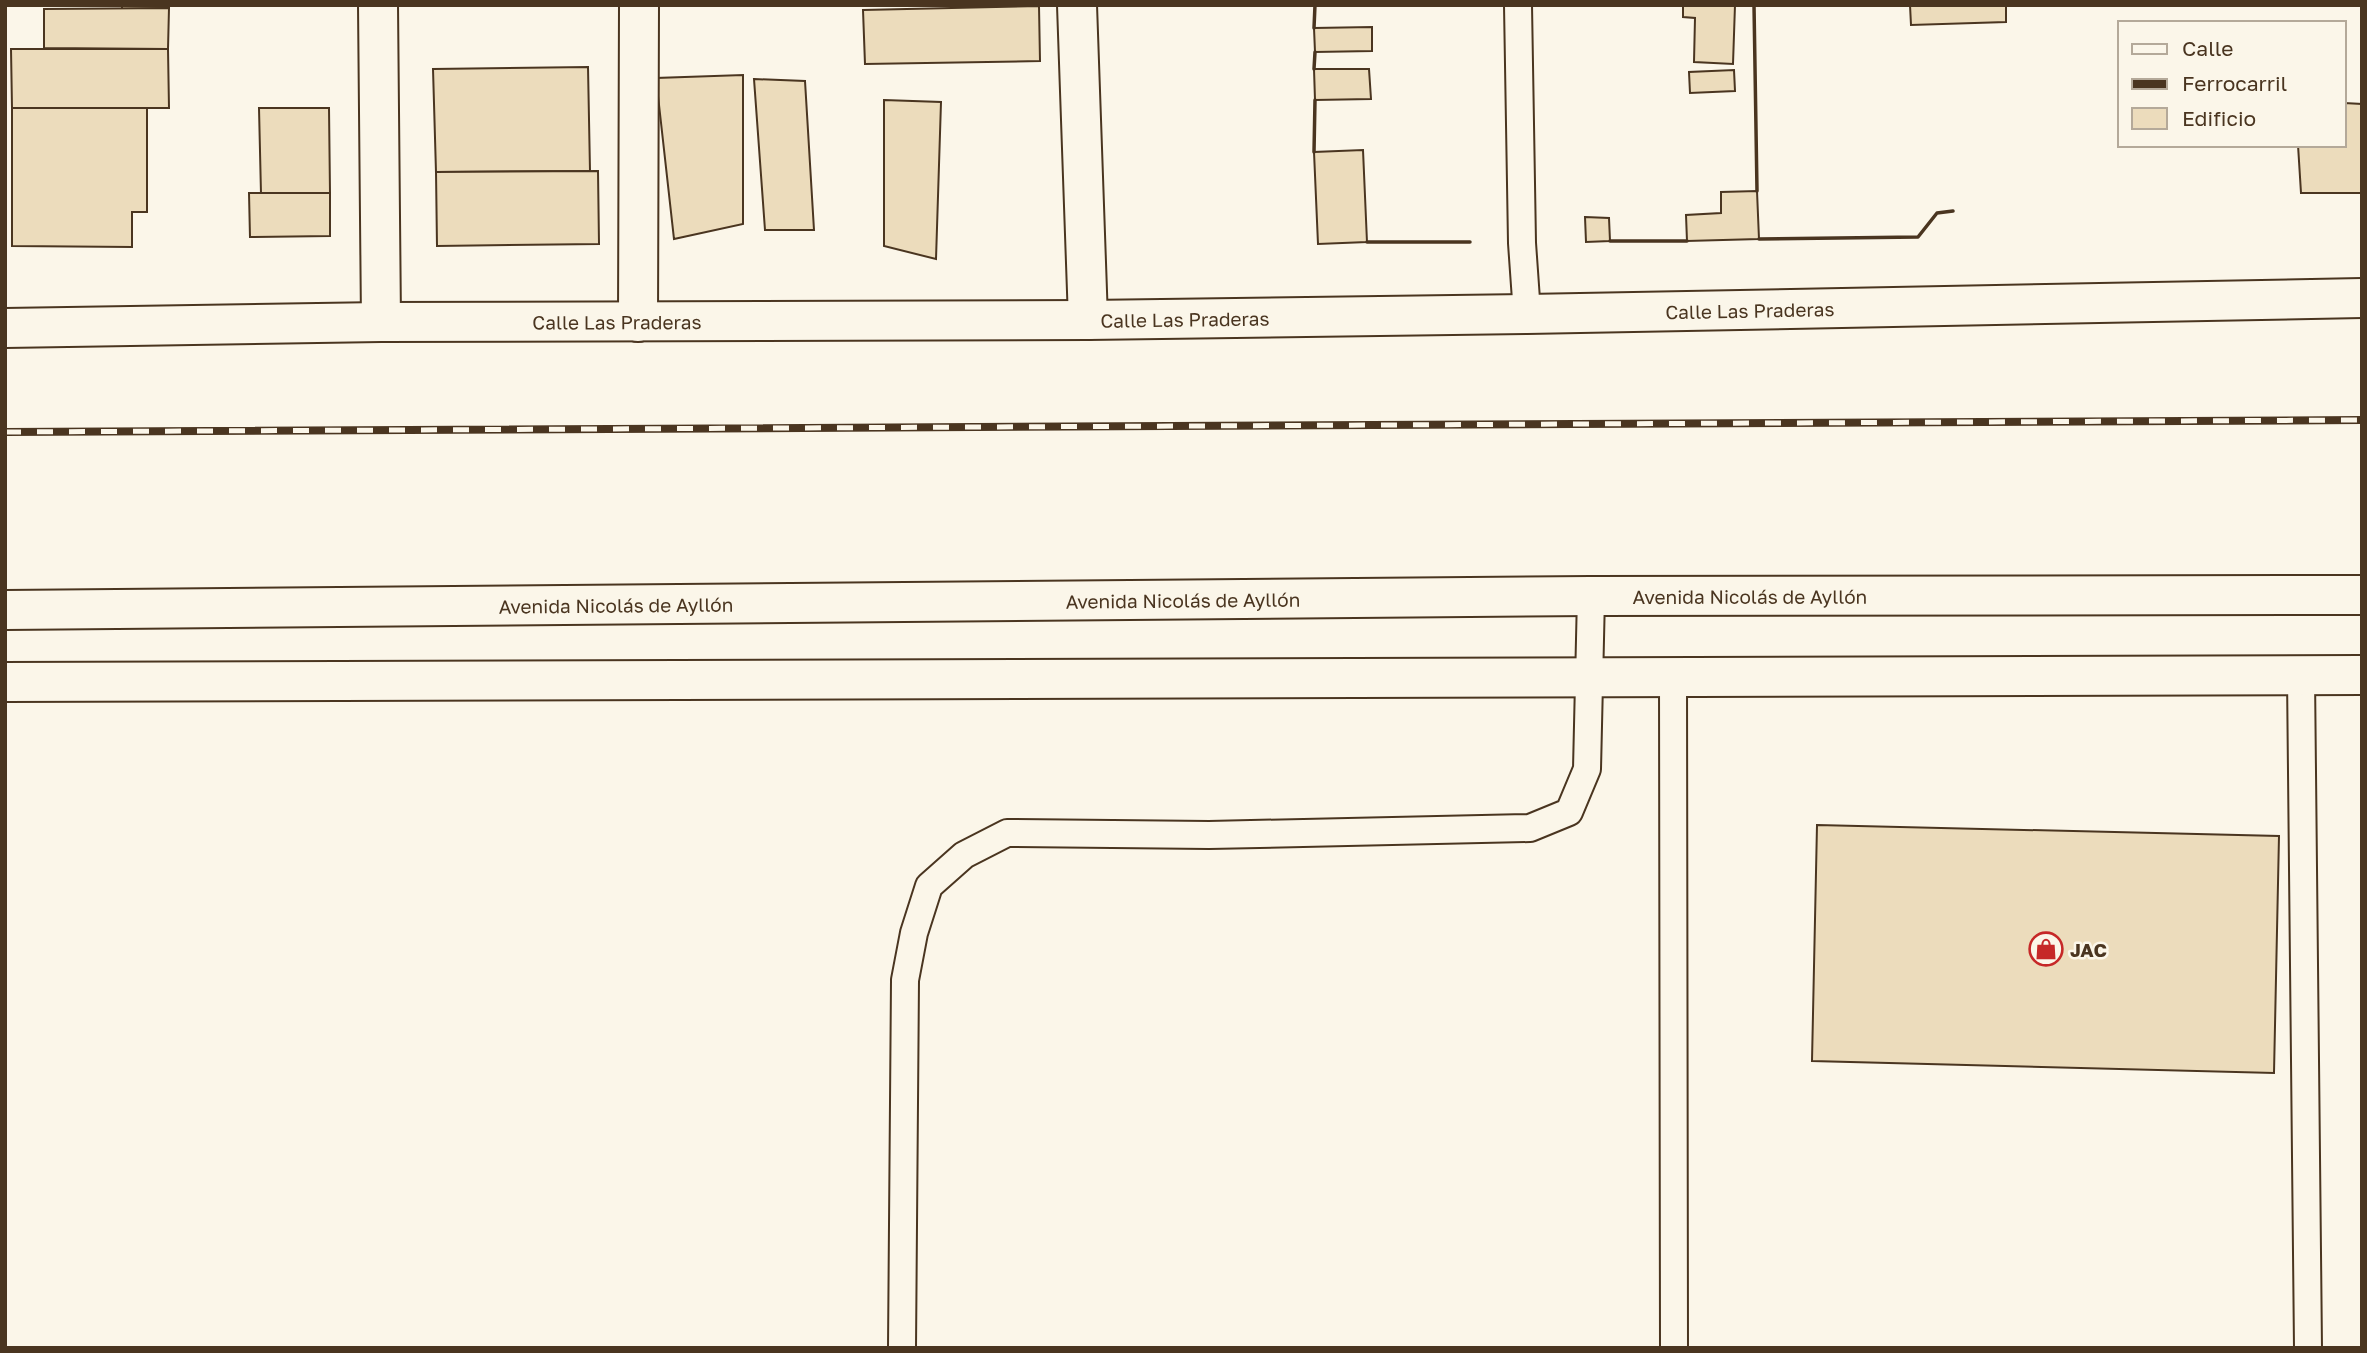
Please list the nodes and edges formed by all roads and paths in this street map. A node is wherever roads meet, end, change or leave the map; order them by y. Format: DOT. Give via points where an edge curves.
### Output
graph roads {
  1 [pos="378,5"];
  2 [pos="639,5"];
  3 [pos="1077,5"];
  4 [pos="1518,5"];
  5 [pos="2362,298"];
  6 [pos="1527,314"];
  7 [pos="1088,320"];
  8 [pos="638,321"];
  9 [pos="381,322"];
  10 [pos="5,328"];
  11 [pos="2362,595"];
  12 [pos="1591,596"];
  13 [pos="5,610"];
  14 [pos="2362,675"];
  15 [pos="2301,676"];
  16 [pos="1672,677"];
  17 [pos="1590,679"];
  18 [pos="5,682"];
  19 [pos="902,1348"];
  20 [pos="1674,1348"];
  21 [pos="2308,1348"];
  1 -- 9 [label="main road"];
  2 -- 8 [label="main road"];
  3 -- 7 [label="main road"];
  4 -- 6 [label="lane"];
  5 -- 6 [label="main road, Calle Las Praderas"];
  6 -- 7 [label="main road, Calle Las Praderas"];
  7 -- 8 [label="main road, Calle Las Praderas"];
  8 -- 9 [label="main road, Calle Las Praderas"];
  9 -- 10 [label="main road, Calle Las Praderas"];
  11 -- 12 [label="main road, Avenida Nicolás de Ayllón"];
  12 -- 13 [label="main road, Avenida Nicolás de Ayllón"];
  12 -- 17 [label="lane"];
  14 -- 15 [label="main road"];
  15 -- 16 [label="main road"];
  15 -- 21 [label="lane"];
  16 -- 17 [label="main road"];
  16 -- 20 [label="lane"];
  17 -- 18 [label="main road"];
  17 -- 19 [label="lane" via="1587,769 1569,813 1530,828 1209,835 1007,833 964,855 929,886 905,980"];
}
